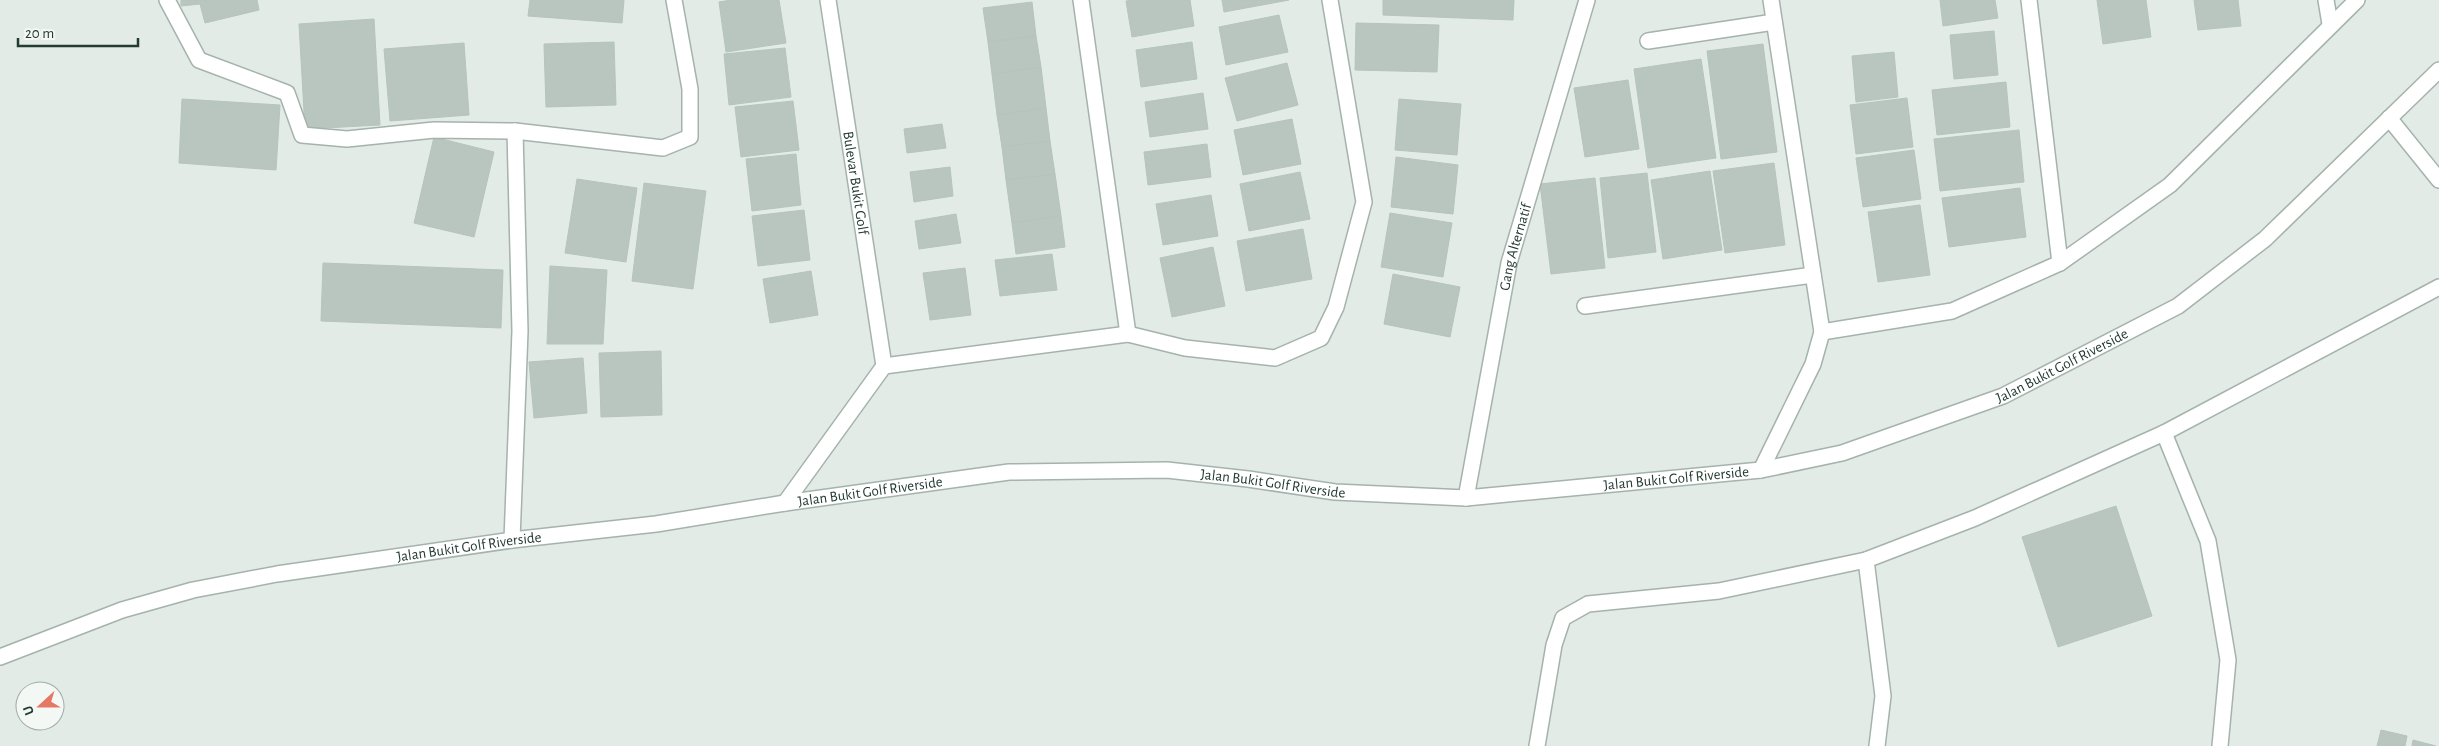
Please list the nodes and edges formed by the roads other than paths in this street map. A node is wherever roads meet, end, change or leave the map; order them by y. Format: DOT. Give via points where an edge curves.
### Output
graph roads {
  1 [pos="167,0"];
  2 [pos="674,0"];
  3 [pos="828,0"];
  4 [pos="1081,0"];
  5 [pos="1330,0"];
  6 [pos="1587,0"];
  7 [pos="1771,0"];
  8 [pos="2030,0"];
  9 [pos="2326,0"];
  10 [pos="2357,0"];
  11 [pos="1774,22"];
  12 [pos="2330,24"];
  13 [pos="1648,41"];
  14 [pos="2439,70"];
  15 [pos="2388,118"];
  16 [pos="515,131"];
  17 [pos="2439,180"];
  18 [pos="2060,263"];
  19 [pos="1813,275"];
  20 [pos="2439,287"];
  21 [pos="1585,306"];
  22 [pos="1822,332"];
  23 [pos="1128,334"];
  24 [pos="884,366"];
  25 [pos="2164,432"];
  26 [pos="1762,470"];
  27 [pos="1466,498"];
  28 [pos="785,503"];
  29 [pos="512,540"];
  30 [pos="1866,560"];
  31 [pos="0,657"];
  32 [pos="1537,746"];
  33 [pos="1877,746"];
  34 [pos="2220,746"];
  1 -- 16 [label="street" via="199,60 287,93 302,135 347,139 434,130"];
  2 -- 16 [label="street" via="690,89 690,137 663,148"];
  3 -- 24 [label="street, Bulevar Bukit Golf"];
  4 -- 23 [label="street"];
  5 -- 23 [label="street" via="1364,202 1336,307 1321,338 1275,358 1185,348"];
  6 -- 27 [label="street, Gang Alternatif" via="1509,263"];
  7 -- 11 [label="street"];
  8 -- 18 [label="street"];
  9 -- 12 [label="street"];
  10 -- 12 [label="street"];
  11 -- 13 [label="street"];
  11 -- 19 [label="street"];
  12 -- 18 [label="street" via="2170,185"];
  14 -- 15 [label="street, Jalan Bukit Golf Riverside"];
  15 -- 17 [label="street"];
  15 -- 26 [label="street, Jalan Bukit Golf Riverside" via="2265,239 2178,306 2003,396 1842,453"];
  16 -- 29 [label="street" via="520,331"];
  18 -- 22 [label="street" via="1952,311"];
  19 -- 21 [label="street"];
  19 -- 22 [label="street"];
  20 -- 25 [label="street"];
  22 -- 26 [label="street" via="1813,364"];
  23 -- 24 [label="street"];
  24 -- 28 [label="street"];
  25 -- 30 [label="street" via="1975,518"];
  25 -- 34 [label="street" via="2208,541 2228,660"];
  26 -- 27 [label="street, Jalan Bukit Golf Riverside"];
  27 -- 28 [label="street, Jalan Bukit Golf Riverside" via="1334,492 1167,470 1082,470 1009,472"];
  28 -- 29 [label="street, Jalan Bukit Golf Riverside" via="656,524"];
  29 -- 31 [label="street, Jalan Bukit Golf Riverside" via="277,574 193,590 122,610"];
  30 -- 32 [label="street" via="1719,591 1588,604 1563,618 1554,645"];
  30 -- 33 [label="street" via="1883,696"];
}
